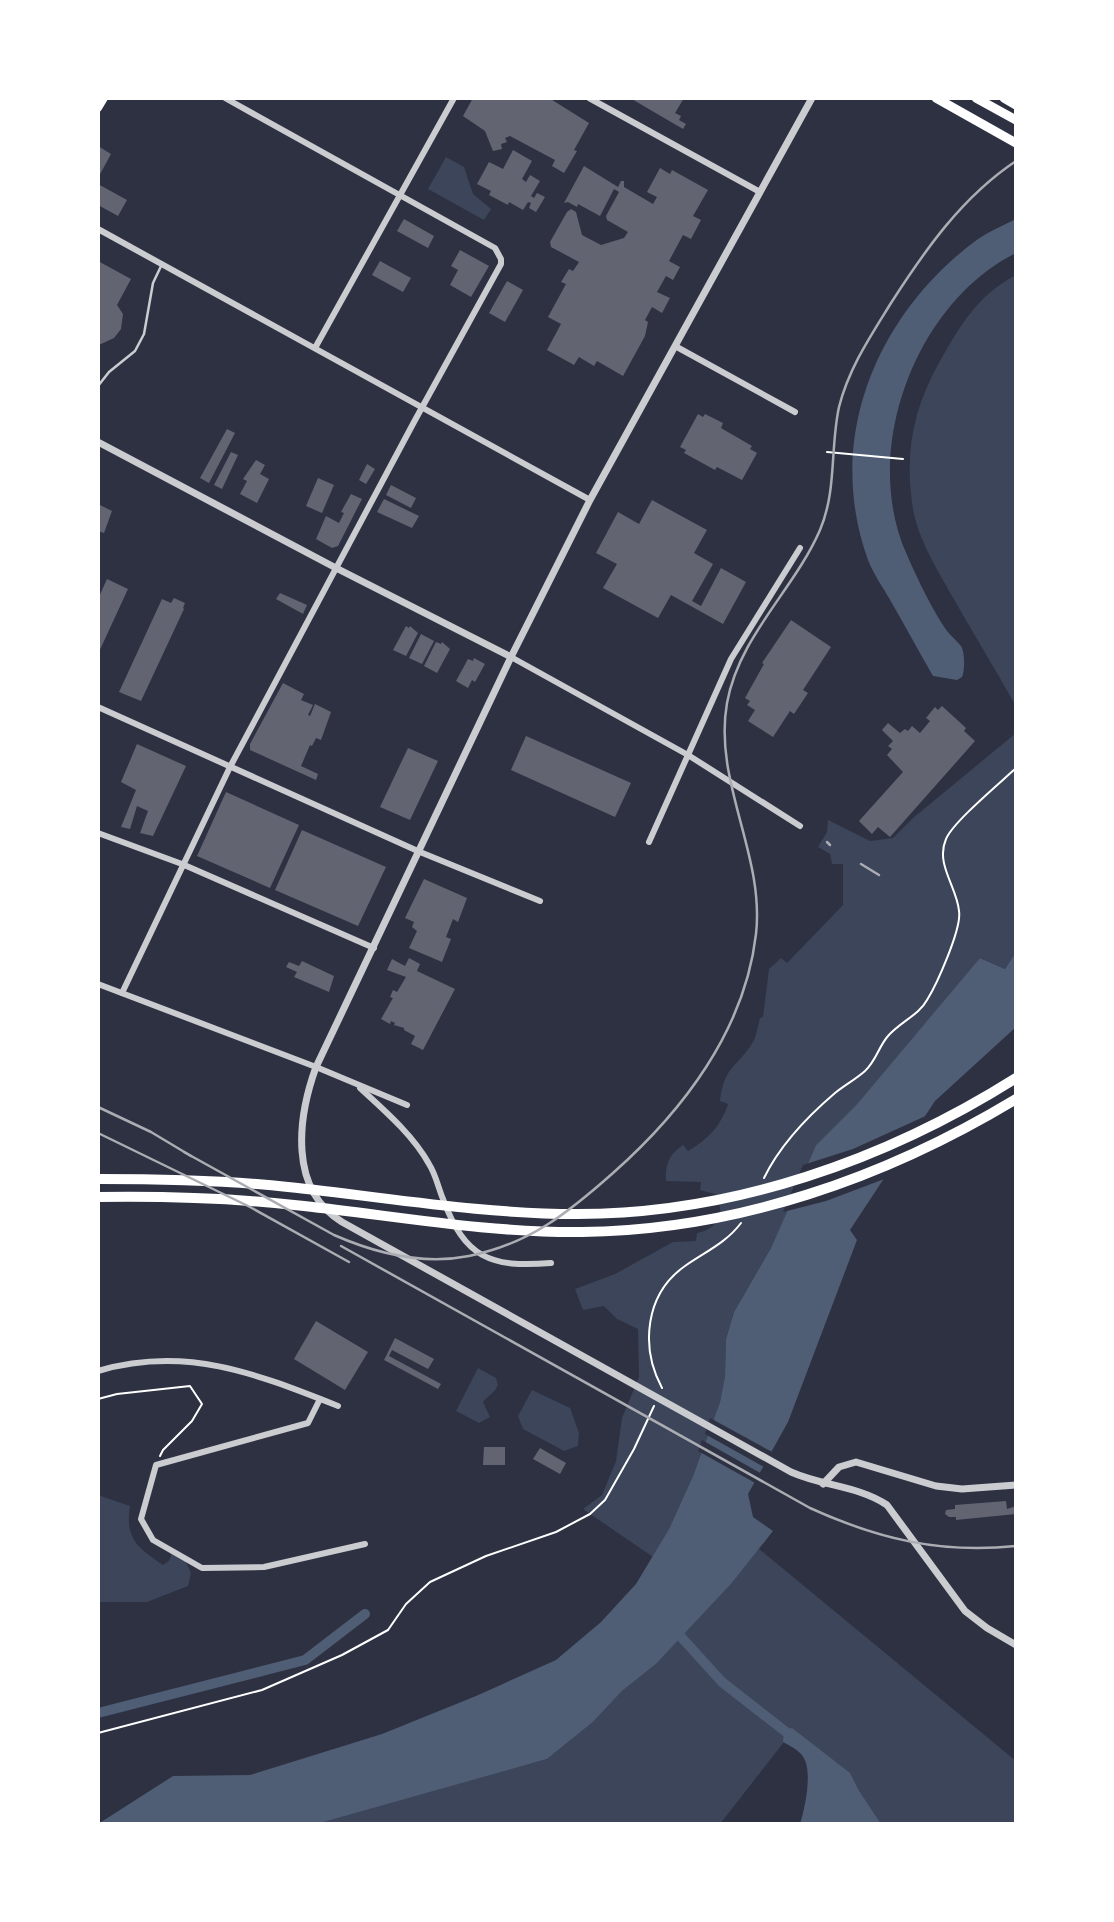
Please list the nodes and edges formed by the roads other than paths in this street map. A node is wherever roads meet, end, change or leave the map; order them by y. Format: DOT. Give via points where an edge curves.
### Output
graph roads {
  1 [pos="104,98"];
  2 [pos="225,98"];
  3 [pos="454,98"];
  4 [pos="589,98"];
  5 [pos="812,98"];
  6 [pos="936,98"];
  7 [pos="976,98"];
  8 [pos="1004,98"];
  9 [pos="1016,105"];
  10 [pos="98,108"];
  11 [pos="1016,120"];
  12 [pos="1016,143"];
  13 [pos="760,192"];
  14 [pos="400,195"];
  15 [pos="98,229"];
  16 [pos="162,264"];
  17 [pos="675,346"];
  18 [pos="315,348"];
  19 [pos="98,386"];
  20 [pos="422,407"];
  21 [pos="794,412"];
  22 [pos="98,442"];
  23 [pos="590,500"];
  24 [pos="800,548"];
  25 [pos="336,568"];
  26 [pos="511,657"];
  27 [pos="98,707"];
  28 [pos="688,755"];
  29 [pos="230,767"];
  30 [pos="800,826"];
  31 [pos="98,833"];
  32 [pos="649,842"];
  33 [pos="420,852"];
  34 [pos="182,864"];
  35 [pos="540,901"];
  36 [pos="374,948"];
  37 [pos="98,984"];
  38 [pos="122,993"];
  39 [pos="316,1067"];
  40 [pos="1016,1078"];
  41 [pos="357,1085"];
  42 [pos="1016,1099"];
  43 [pos="407,1105"];
  44 [pos="98,1179"];
  45 [pos="98,1197"];
  46 [pos="551,1263"];
  47 [pos="98,1371"];
  48 [pos="320,1399"];
  49 [pos="338,1406"];
  50 [pos="823,1484"];
  51 [pos="1016,1485"];
  52 [pos="365,1544"];
  53 [pos="1016,1645"];
  1 -- 10 [label="main road"];
  2 -- 14 [label="street"];
  3 -- 14 [label="street"];
  4 -- 13 [label="street"];
  5 -- 13 [label="street"];
  6 -- 12 [label="main road"];
  7 -- 11 [label="main road"];
  8 -- 9 [label="main road"];
  13 -- 17 [label="street"];
  14 -- 18 [label="street"];
  14 -- 20 [label="street" via="495,248 501,259"];
  15 -- 16 [label="street"];
  16 -- 18 [label="street"];
  16 -- 19 [label="lane" via="153,283 144,334 135,351"];
  17 -- 21 [label="street"];
  17 -- 23 [label="street"];
  18 -- 20 [label="street"];
  20 -- 23 [label="street"];
  20 -- 25 [label="street"];
  22 -- 25 [label="street"];
  23 -- 26 [label="street"];
  24 -- 28 [label="street" via="731,659"];
  25 -- 26 [label="street"];
  25 -- 29 [label="street"];
  26 -- 28 [label="street"];
  26 -- 33 [label="street"];
  27 -- 29 [label="street"];
  28 -- 30 [label="street"];
  28 -- 32 [label="street"];
  29 -- 33 [label="street"];
  29 -- 34 [label="street"];
  31 -- 34 [label="street"];
  33 -- 35 [label="street"];
  33 -- 36 [label="street"];
  34 -- 36 [label="street"];
  34 -- 38 [label="street"];
  36 -- 39 [label="street"];
  37 -- 38 [label="street"];
  38 -- 39 [label="street"];
  39 -- 41 [label="street"];
  39 -- 50 [label="street" via="305,1102 304,1169 315,1195 334,1217 791,1472"];
  40 -- 44 [label="highway" via="953,1115 806,1177 730,1197 665,1207 580,1214 487,1211 289,1187"];
  41 -- 43 [label="street"];
  41 -- 46 [label="street" via="428,1161 466,1245 492,1260"];
  42 -- 45 [label="highway" via="939,1143 858,1178 776,1204 641,1228 584,1232 498,1229 266,1202"];
  47 -- 48 [label="street" via="165,1360 223,1365"];
  48 -- 49 [label="street"];
  48 -- 52 [label="street" via="307,1423 156,1465 141,1519 153,1540 202,1567 264,1567"];
  50 -- 51 [label="street" via="839,1467 856,1462 936,1486"];
  50 -- 53 [label="street" via="875,1497 896,1515 965,1611"];
}
